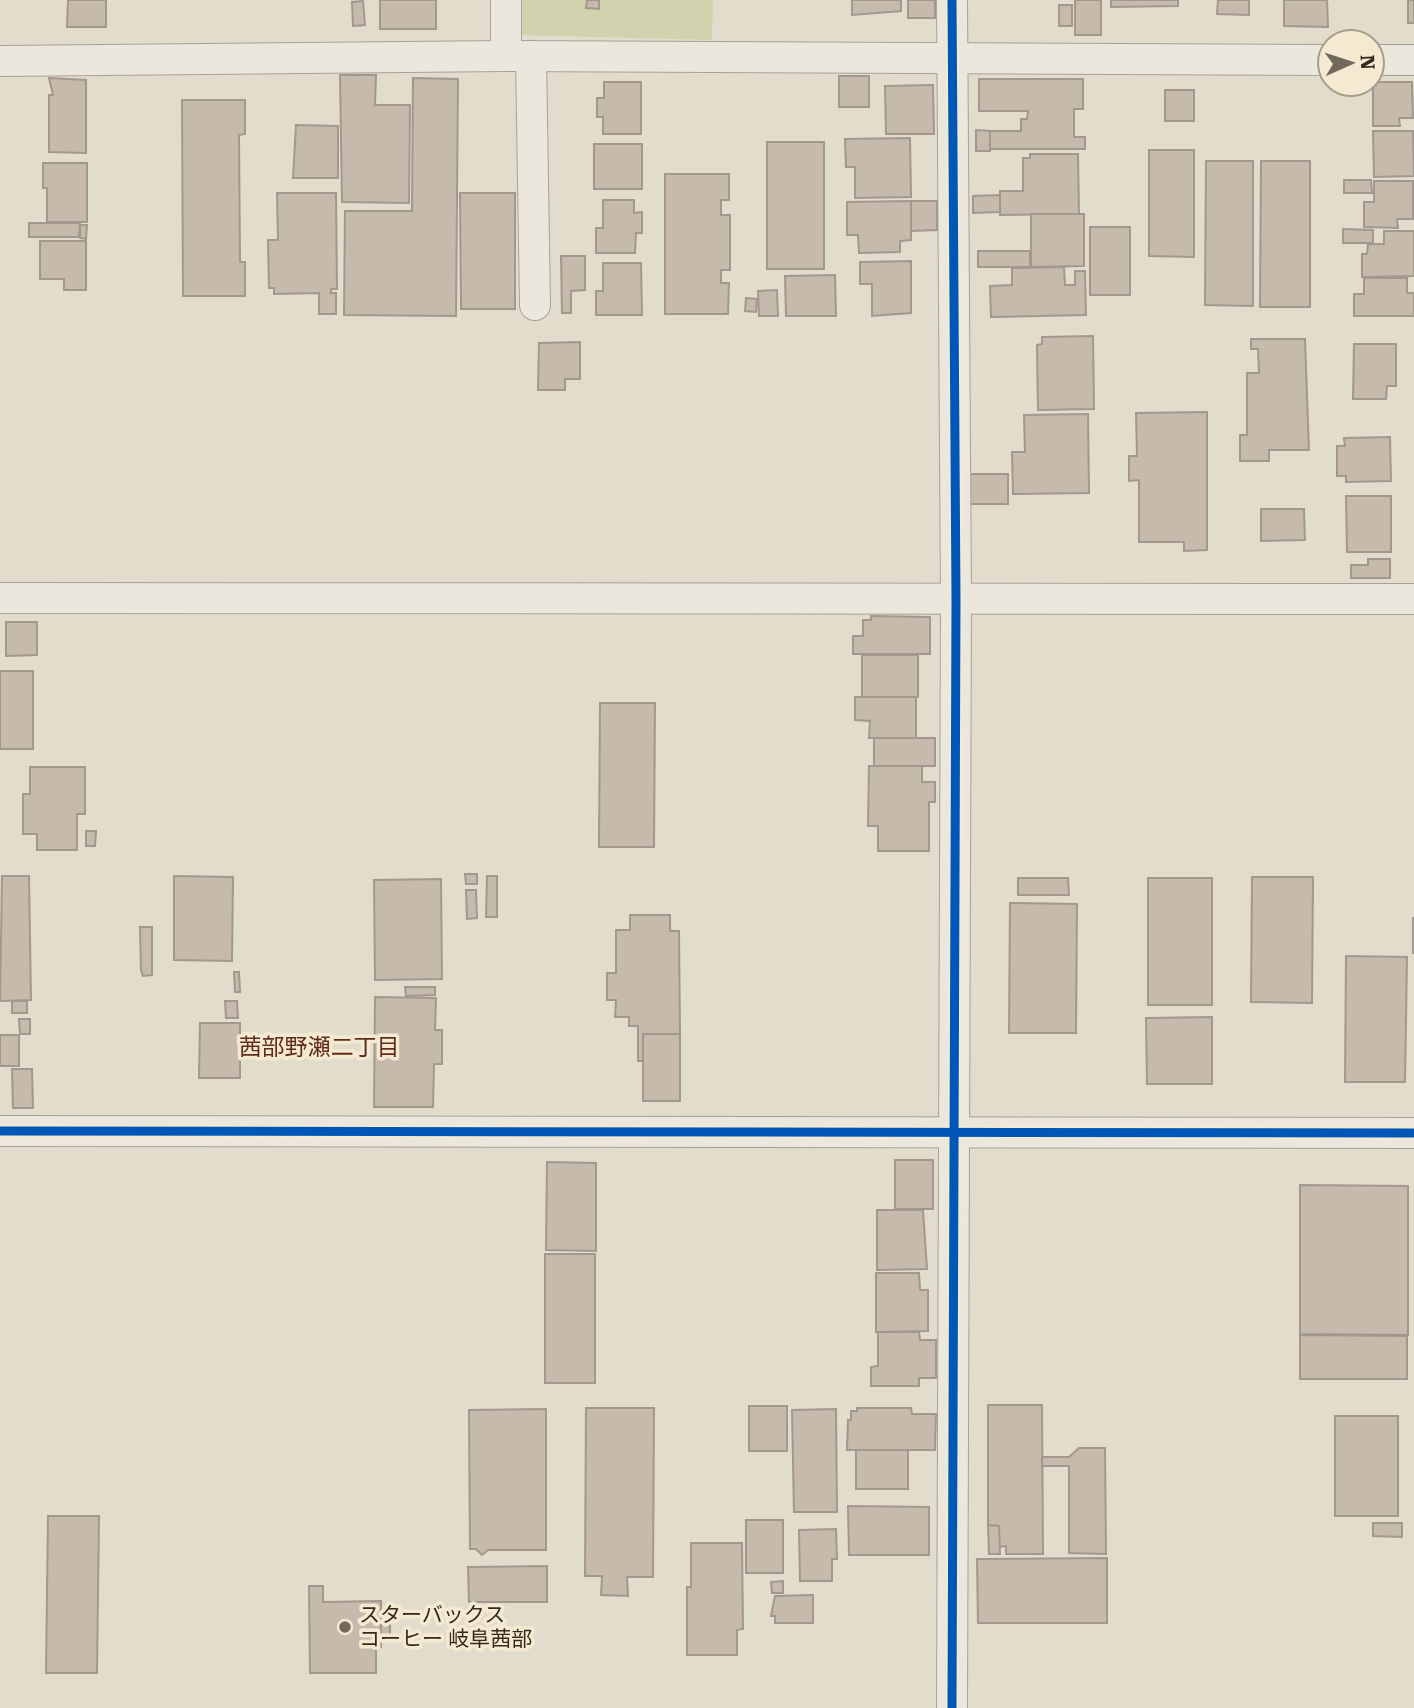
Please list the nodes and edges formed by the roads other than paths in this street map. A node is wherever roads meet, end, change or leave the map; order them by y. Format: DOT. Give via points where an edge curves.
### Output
graph roads {
  1 [pos="506,0"];
  2 [pos="952,0"];
  3 [pos="519,56"];
  4 [pos="951,60"];
  5 [pos="1316,60"];
  6 [pos="1386,60"];
  7 [pos="1414,60"];
  8 [pos="0,61"];
  9 [pos="535,305"];
  10 [pos="0,598"];
  11 [pos="1414,599"];
  12 [pos="956,600"];
  13 [pos="0,1131"];
  14 [pos="953,1133"];
  15 [pos="1414,1133"];
  16 [pos="952,1708"];
  1 -- 3 [label="street"];
  2 -- 4 [label="street"];
  3 -- 4 [label="street"];
  3 -- 8 [label="street"];
  3 -- 9 [label="street"];
  4 -- 5 [label="street"];
  4 -- 12 [label="street"];
  6 -- 7 [label="street"];
  10 -- 12 [label="street"];
  11 -- 12 [label="street"];
  12 -- 14 [label="street"];
  13 -- 14 [label="street"];
  14 -- 15 [label="street"];
  14 -- 16 [label="street"];
}
